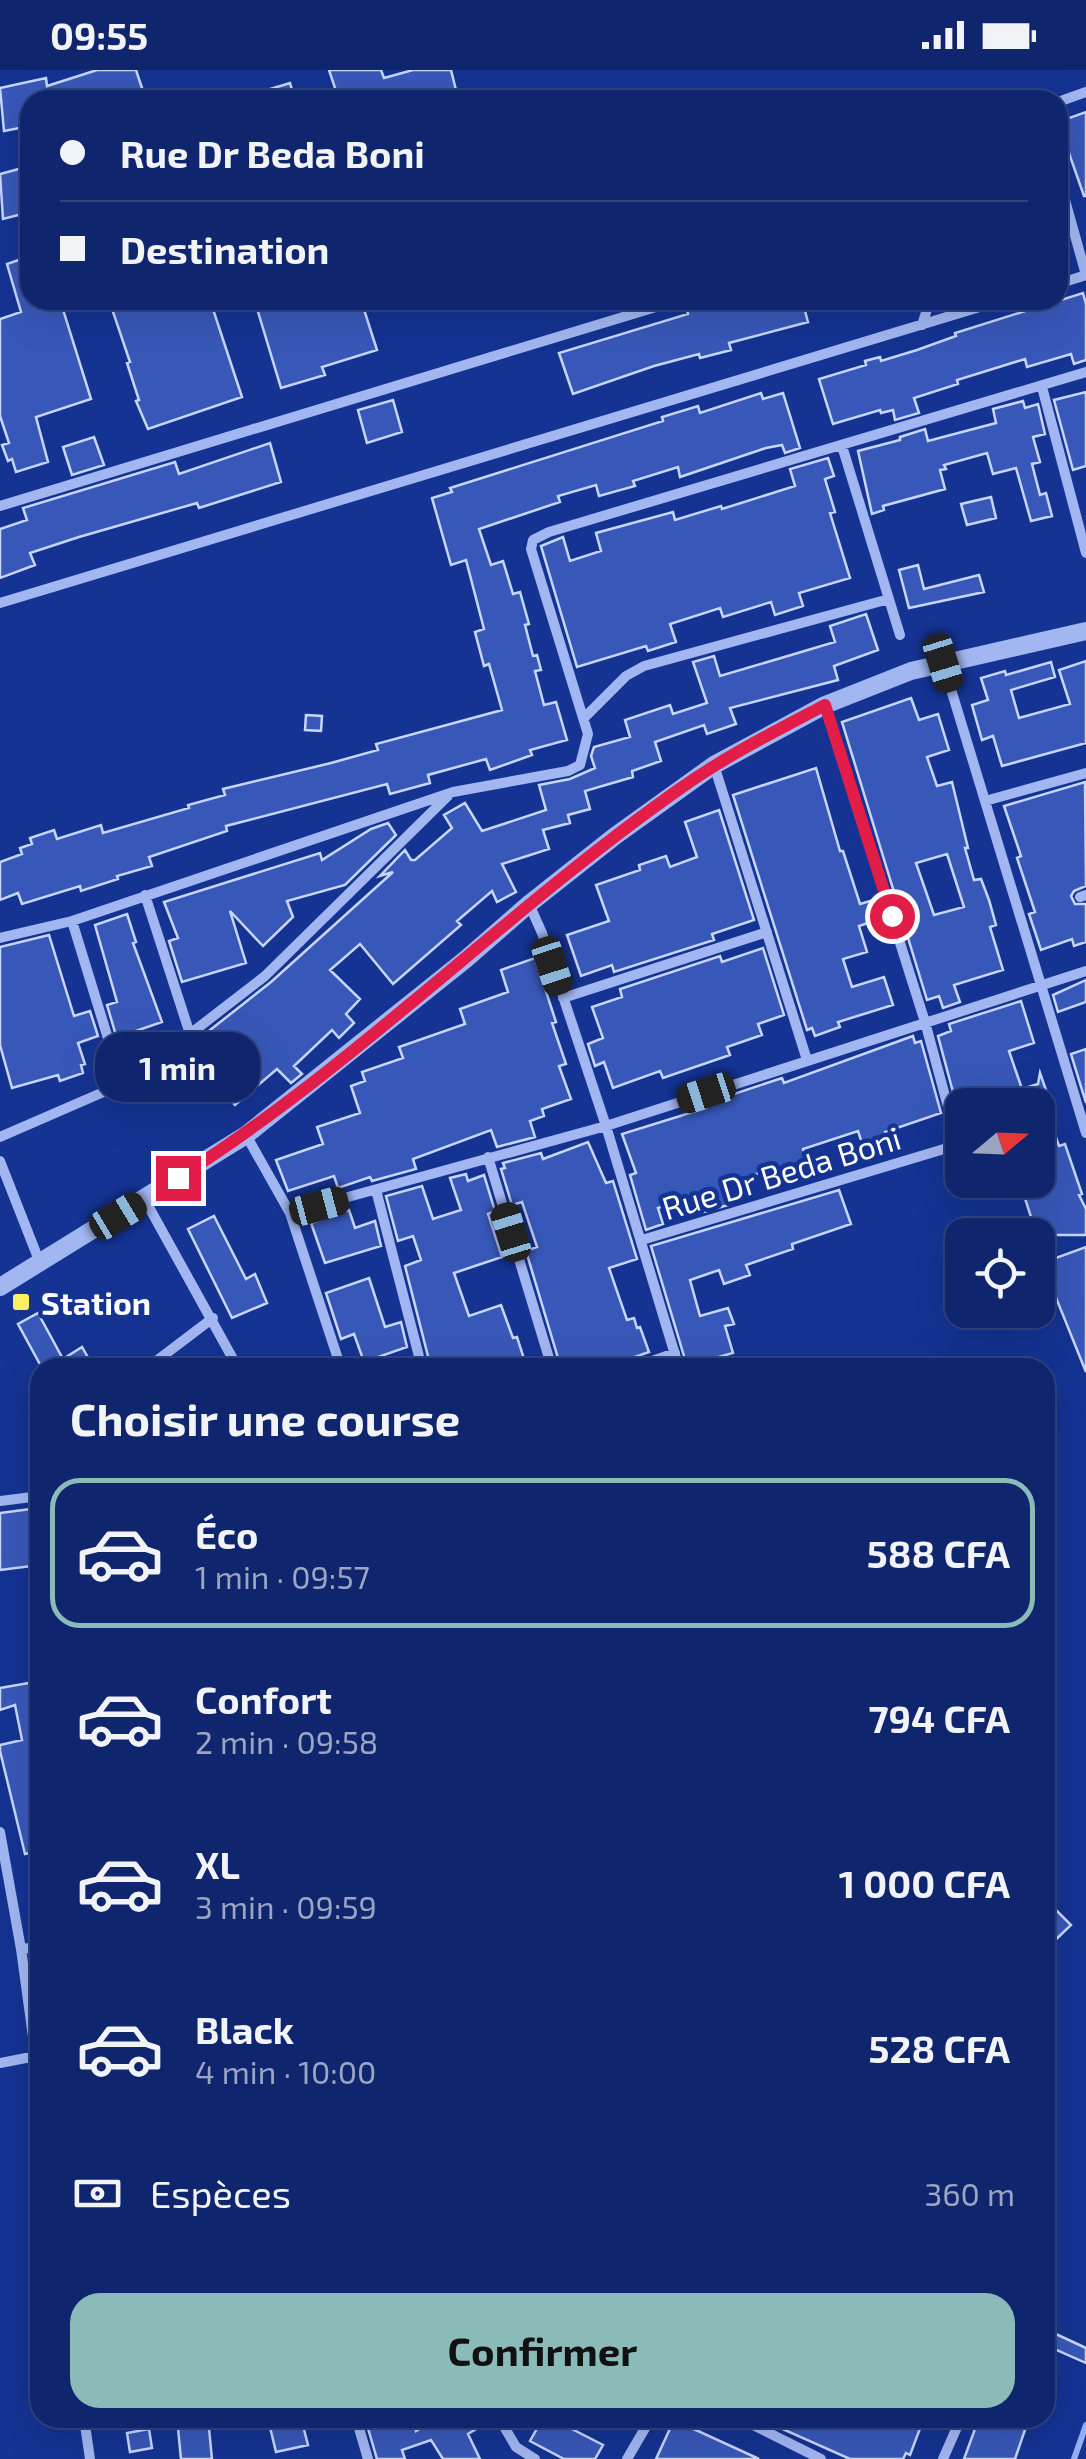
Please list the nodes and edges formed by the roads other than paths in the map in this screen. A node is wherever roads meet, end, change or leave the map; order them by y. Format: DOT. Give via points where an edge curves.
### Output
graph roads {
  1 [pos="1068,211"];
  2 [pos="1086,275"];
  3 [pos="645,310"];
  4 [pos="927,310"];
  5 [pos="969,310"];
  6 [pos="922,324"];
  7 [pos="1086,372"];
  8 [pos="1042,387"];
  9 [pos="842,446"];
  10 [pos="1086,492"];
  11 [pos="1072,496"];
  12 [pos="0,506"];
  13 [pos="1086,553"];
  14 [pos="889,599"];
  15 [pos="0,604"];
  16 [pos="1086,632"];
  17 [pos="900,635"];
  18 [pos="943,663"];
  19 [pos="825,705"];
  20 [pos="584,718"];
  21 [pos="714,766"];
  22 [pos="1086,773"];
  23 [pos="453,792"];
  24 [pos="985,801"];
  25 [pos="145,895"];
  26 [pos="528,904"];
  27 [pos="72,921"];
  28 [pos="767,932"];
  29 [pos="0,938"];
  30 [pos="1086,971"];
  31 [pos="1040,985"];
  32 [pos="563,998"];
  33 [pos="926,1022"];
  34 [pos="190,1034"];
  35 [pos="807,1060"];
  36 [pos="122,1084"];
  37 [pos="606,1126"];
  38 [pos="1086,1134"];
  39 [pos="246,1136"];
  40 [pos="0,1137"];
  41 [pos="488,1157"];
  42 [pos="0,1160"];
  43 [pos="376,1190"];
  44 [pos="145,1200"];
  45 [pos="290,1214"];
  46 [pos="642,1240"];
  47 [pos="40,1263"];
  48 [pos="0,1287"];
  49 [pos="213,1318"];
  50 [pos="675,1353"];
  51 [pos="160,1358"];
  52 [pos="233,1358"];
  53 [pos="337,1358"];
  54 [pos="419,1358"];
  55 [pos="549,1358"];
  56 [pos="661,1358"];
  57 [pos="676,1358"];
  58 [pos="30,1497"];
  59 [pos="0,1501"];
  60 [pos="0,1836"];
  61 [pos="30,1948"];
  62 [pos="21,1949"];
  63 [pos="30,2013"];
  64 [pos="30,2057"];
  65 [pos="0,2063"];
  66 [pos="85,2428"];
  67 [pos="359,2428"];
  68 [pos="505,2428"];
  69 [pos="645,2428"];
  70 [pos="759,2428"];
  71 [pos="957,2428"];
  72 [pos="90,2459"];
  73 [pos="368,2459"];
  74 [pos="535,2459"];
  75 [pos="627,2459"];
  76 [pos="821,2459"];
  77 [pos="943,2459"];
  1 -- 2 [label="street"];
  3 -- 12 [label="street"];
  4 -- 6 [label="street"];
  5 -- 6 [label="street"];
  6 -- 15 [label="street"];
  7 -- 8 [label="street"];
  8 -- 9 [label="street"];
  8 -- 11 [label="street"];
  9 -- 14 [label="street"];
  9 -- 20 [label="street" via="533,540"];
  10 -- 11 [label="street"];
  11 -- 13 [label="street"];
  14 -- 17 [label="street"];
  14 -- 20 [label="street" via="644,666"];
  16 -- 18 [label="street"];
  18 -- 19 [label="street"];
  18 -- 24 [label="street"];
  19 -- 21 [label="street"];
  19 -- 33 [label="street, Rue Dr Beda Boni"];
  20 -- 23 [label="street" via="586,753 568,772"];
  21 -- 26 [label="street"];
  21 -- 28 [label="street"];
  22 -- 24 [label="street"];
  23 -- 25 [label="street"];
  23 -- 34 [label="street" via="265,976"];
  24 -- 31 [label="street"];
  25 -- 27 [label="street"];
  25 -- 34 [label="street"];
  26 -- 32 [label="street"];
  26 -- 39 [label="street"];
  27 -- 29 [label="street"];
  27 -- 36 [label="street"];
  28 -- 32 [label="street"];
  28 -- 35 [label="street"];
  30 -- 31 [label="street"];
  31 -- 33 [label="street"];
  31 -- 38 [label="street"];
  32 -- 37 [label="street"];
  33 -- 35 [label="street"];
  33 -- 46 [label="street, Rue Dr Beda Boni" via="956,1140"];
  34 -- 36 [label="street"];
  35 -- 37 [label="street"];
  36 -- 40 [label="street"];
  37 -- 41 [label="street"];
  37 -- 46 [label="street"];
  39 -- 44 [label="street"];
  39 -- 45 [label="street"];
  41 -- 43 [label="street"];
  41 -- 55 [label="street"];
  42 -- 47 [label="street"];
  43 -- 45 [label="street"];
  43 -- 54 [label="street"];
  44 -- 47 [label="street"];
  44 -- 49 [label="street"];
  45 -- 53 [label="street"];
  46 -- 50 [label="street"];
  47 -- 48 [label="street"];
  49 -- 51 [label="street"];
  49 -- 52 [label="street"];
  50 -- 56 [label="street"];
  50 -- 57 [label="street"];
  58 -- 59 [label="street"];
  60 -- 62 [label="street"];
  61 -- 62 [label="street"];
  62 -- 63 [label="street"];
  64 -- 65 [label="street"];
  66 -- 72 [label="street"];
  67 -- 73 [label="street"];
  68 -- 74 [label="street" via="516,2447"];
  69 -- 75 [label="street"];
  70 -- 76 [label="street"];
  71 -- 77 [label="street"];
}
